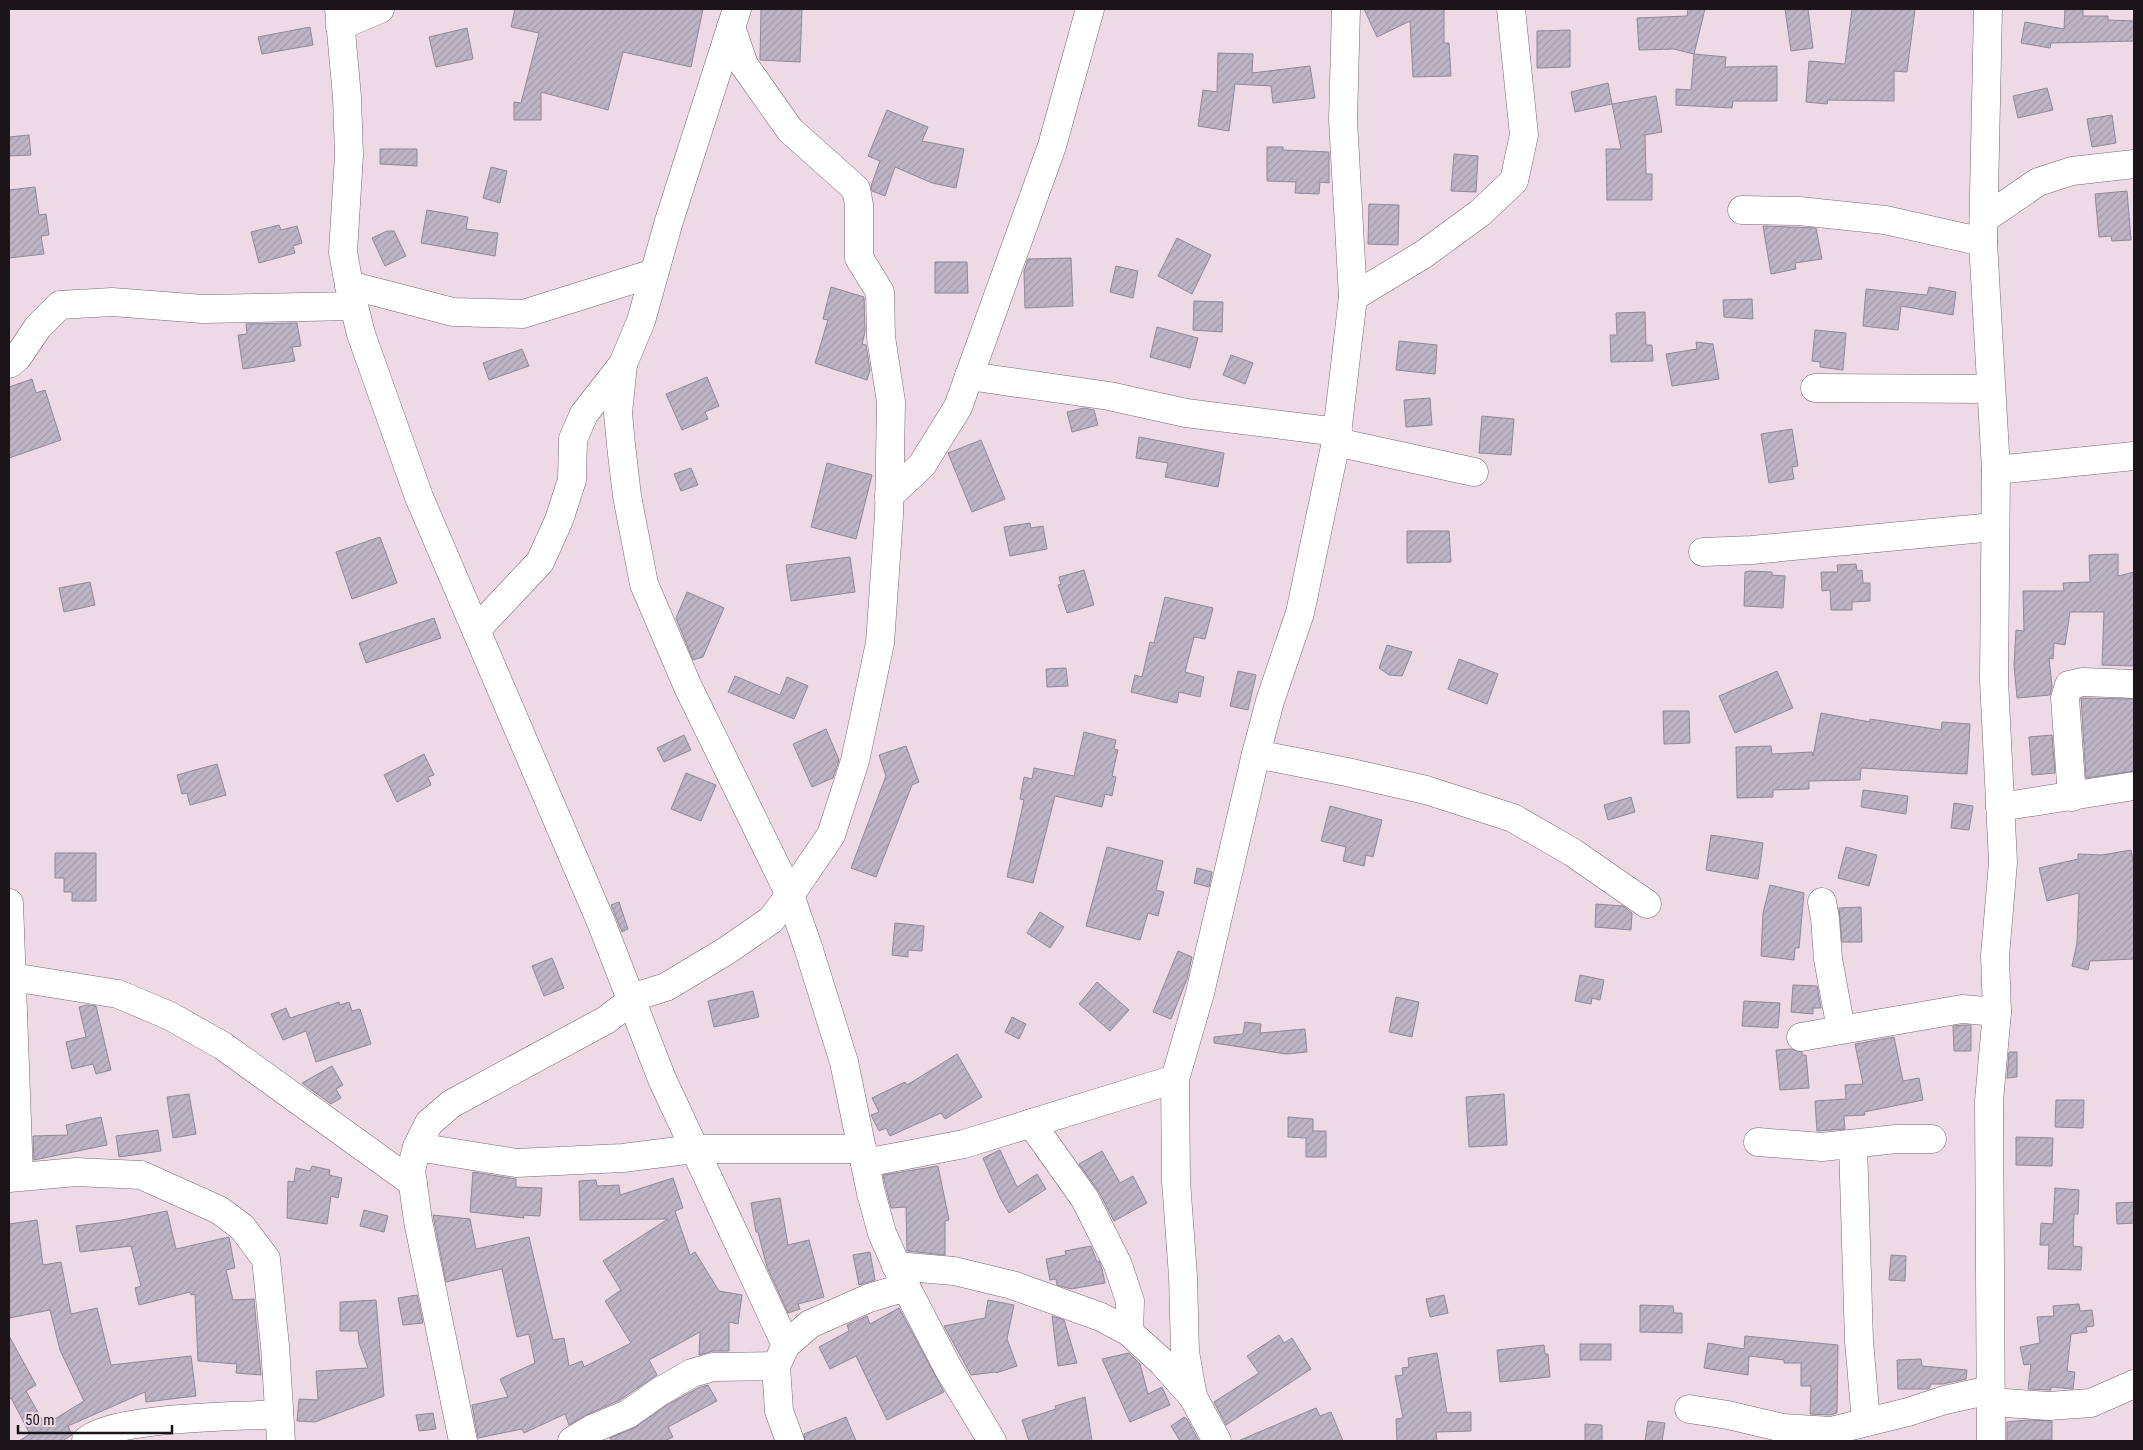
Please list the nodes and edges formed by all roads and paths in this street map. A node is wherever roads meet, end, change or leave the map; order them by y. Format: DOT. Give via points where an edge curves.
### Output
graph roads {
  1 [pos="380,9"];
  2 [pos="1090,9"];
  3 [pos="1346,9"];
  4 [pos="1511,9"];
  5 [pos="1988,9"];
  6 [pos="339,17"];
  7 [pos="734,18"];
  8 [pos="2134,164"];
  9 [pos="1742,210"];
  10 [pos="1984,230"];
  11 [pos="654,273"];
  12 [pos="351,296"];
  13 [pos="1353,297"];
  14 [pos="9,364"];
  15 [pos="623,364"];
  16 [pos="969,376"];
  17 [pos="1815,388"];
  18 [pos="1991,389"];
  19 [pos="1337,437"];
  20 [pos="2134,456"];
  21 [pos="1996,470"];
  22 [pos="1474,472"];
  23 [pos="889,496"];
  24 [pos="1994,527"];
  25 [pos="1703,552"];
  26 [pos="476,630"];
  27 [pos="2134,684"];
  28 [pos="1256,754"];
  29 [pos="2134,786"];
  30 [pos="2072,797"];
  31 [pos="2000,807"];
  32 [pos="790,896"];
  33 [pos="1822,902"];
  34 [pos="9,903"];
  35 [pos="1647,904"];
  36 [pos="12,976"];
  37 [pos="632,999"];
  38 [pos="1997,1012"];
  39 [pos="1841,1029"];
  40 [pos="1801,1037"];
  41 [pos="1175,1079"];
  42 [pos="1031,1123"];
  43 [pos="1932,1139"];
  44 [pos="1758,1142"];
  45 [pos="1853,1144"];
  46 [pos="417,1147"];
  47 [pos="694,1149"];
  48 [pos="863,1156"];
  49 [pos="14,1177"];
  50 [pos="413,1183"];
  51 [pos="901,1276"];
  52 [pos="1129,1332"];
  53 [pos="781,1355"];
  54 [pos="2134,1384"];
  55 [pos="1990,1396"];
  56 [pos="1193,1397"];
  57 [pos="1689,1409"];
  58 [pos="280,1414"];
  59 [pos="1866,1422"];
  60 [pos="86,1441"];
  61 [pos="281,1441"];
  62 [pos="463,1441"];
  63 [pos="572,1441"];
  64 [pos="790,1441"];
  65 [pos="992,1441"];
  66 [pos="1217,1441"];
  67 [pos="1991,1441"];
  1 -- 6 [label="street"];
  2 -- 16 [label="street" via="1052,146"];
  3 -- 13 [label="street" via="1343,120"];
  4 -- 13 [label="street" via="1524,135 1514,181 1480,213 1424,254"];
  5 -- 10 [label="street"];
  6 -- 12 [label="street" via="349,155 343,252"];
  7 -- 11 [label="street"];
  7 -- 23 [label="street" via="744,66 790,130 856,189 859,258 880,292 881,337 891,402"];
  8 -- 10 [label="street" via="2072,171 2038,182"];
  9 -- 10 [label="street" via="1798,211"];
  10 -- 18 [label="street"];
  11 -- 12 [label="street" via="523,314 453,312"];
  11 -- 15 [label="street"];
  12 -- 14 [label="street" via="203,308 112,302 60,305"];
  12 -- 26 [label="street" via="361,334 419,497"];
  13 -- 19 [label="street"];
  15 -- 26 [label="street" via="584,414 573,439 572,480 540,562"];
  15 -- 32 [label="street" via="618,413 621,445 644,584 688,687"];
  16 -- 19 [label="street" via="1108,396 1186,413"];
  16 -- 23 [label="street" via="958,407 922,465"];
  17 -- 18 [label="street"];
  18 -- 21 [label="street"];
  19 -- 22 [label="street"];
  19 -- 28 [label="street" via="1300,613"];
  20 -- 21 [label="street"];
  21 -- 24 [label="street"];
  23 -- 32 [label="street" via="880,643 855,762 831,835"];
  24 -- 25 [label="street"];
  24 -- 31 [label="street" via="1994,674"];
  26 -- 37 [label="street"];
  27 -- 30 [label="street" via="2083,682 2069,685 2065,698"];
  28 -- 35 [label="street" via="1426,790 1513,818 1572,852"];
  28 -- 41 [label="street" via="1200,993"];
  29 -- 30 [label="street"];
  30 -- 31 [label="street"];
  31 -- 38 [label="street" via="2003,862 1995,956"];
  32 -- 37 [label="street" via="771,920 726,951 666,987"];
  32 -- 48 [label="street" via="844,1062"];
  33 -- 39 [label="street"];
  34 -- 36 [label="street"];
  36 -- 49 [label="street"];
  36 -- 50 [label="street" via="118,994 170,1016 223,1046"];
  37 -- 46 [label="street" via="606,1020 451,1104 429,1123"];
  37 -- 47 [label="street" via="662,1079"];
  38 -- 39 [label="street" via="1962,1009"];
  38 -- 55 [label="street" via="1989,1101"];
  39 -- 40 [label="street"];
  41 -- 42 [label="street"];
  41 -- 56 [label="street" via="1176,1182 1185,1352"];
  42 -- 48 [label="street" via="964,1144"];
  42 -- 52 [label="street" via="1085,1199 1118,1265 1130,1301"];
  43 -- 45 [label="street"];
  44 -- 45 [label="street" via="1822,1147"];
  45 -- 59 [label="street" via="1859,1341"];
  46 -- 47 [label="street" via="516,1163 623,1158"];
  46 -- 50 [label="street" via="411,1170"];
  47 -- 48 [label="street"];
  47 -- 53 [label="street"];
  48 -- 51 [label="street" via="882,1234"];
  49 -- 58 [label="street" via="76,1172 141,1175 219,1210 242,1227 266,1259"];
  50 -- 62 [label="street" via="423,1248"];
  51 -- 52 [label="street" via="954,1271 1012,1285 1101,1317"];
  51 -- 53 [label="street" via="870,1298 810,1324"];
  51 -- 65 [label="street" via="948,1368"];
  52 -- 56 [label="street"];
  53 -- 63 [label="street" via="692,1373 628,1414 592,1428"];
  53 -- 64 [label="street" via="779,1411"];
  54 -- 55 [label="street" via="2091,1403 2049,1406"];
  55 -- 59 [label="street" via="1945,1400"];
  55 -- 67 [label="street"];
  56 -- 66 [label="street"];
  57 -- 59 [label="street" via="1783,1428 1831,1431"];
  58 -- 60 [label="street" via="135,1423 109,1429"];
  58 -- 61 [label="street"];
}
